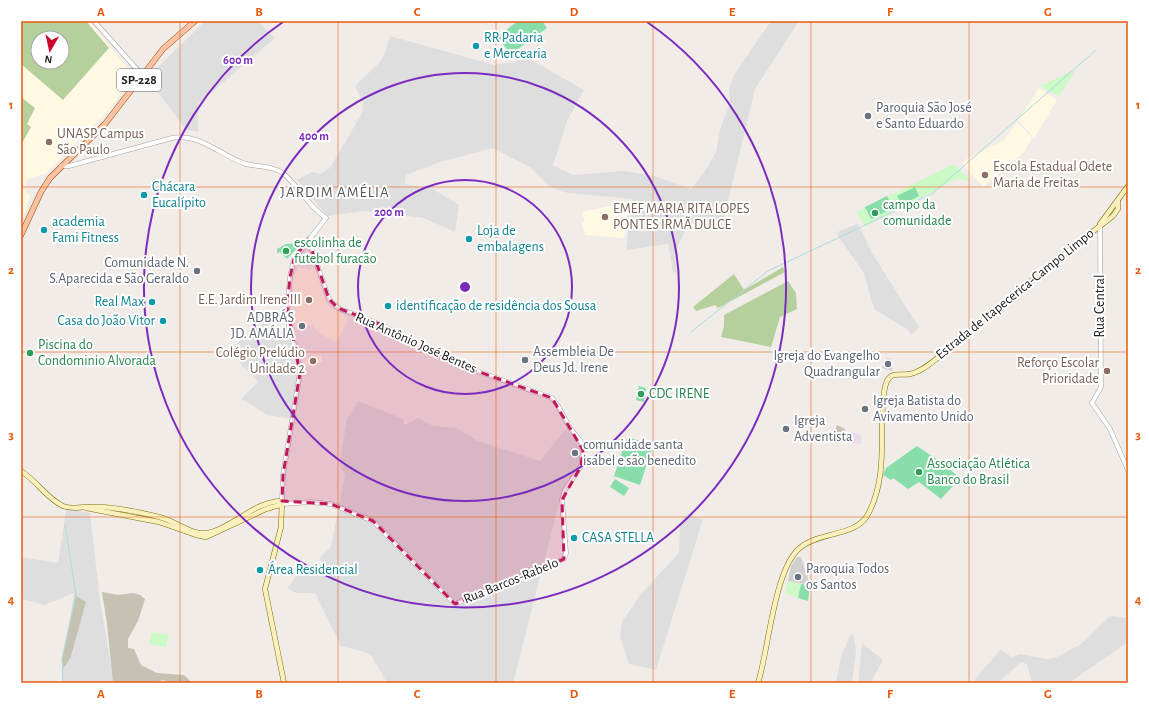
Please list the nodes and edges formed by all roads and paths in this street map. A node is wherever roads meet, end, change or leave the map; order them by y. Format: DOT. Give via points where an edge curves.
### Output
graph roads {
  1 [pos="94,21"];
  2 [pos="195,21"];
  3 [pos="142,75"];
  4 [pos="62,166"];
  5 [pos="1128,186"];
  6 [pos="37,190"];
  7 [pos="38,197"];
  8 [pos="1100,224"];
  9 [pos="21,235"];
  10 [pos="308,240"];
  11 [pos="1128,470"];
  12 [pos="21,471"];
  13 [pos="568,486"];
  14 [pos="282,502"];
  15 [pos="284,683"];
  16 [pos="758,683"];
  1 -- 3 [label="street"];
  2 -- 3 [label="main road, SP-228" via="163,49"];
  3 -- 4 [label="main road, SP-228" via="106,124"];
  4 -- 7 [label="main road, SP-228" via="46,183"];
  4 -- 10 [label="street" via="172,138 197,140 245,163 279,170 326,218"];
  5 -- 8 [label="main road, Estrada de Itapecerica-Campo Limpo"];
  6 -- 7 [label="main road"];
  7 -- 9 [label="main road, SP-228"];
  8 -- 11 [label="street, Rua Central" via="1101,387 1092,403 1107,424"];
  8 -- 16 [label="main road, Estrada de Itapecerica-Campo Limpo" via="929,364 908,375 891,376 886,386 883,405 882,468 874,501 862,523 810,541 798,549 788,562 777,598"];
  10 -- 13 [label="street, Rua Antônio José Bentes" via="329,299 334,305 382,325 446,360 552,398 582,443 581,466"];
  10 -- 14 [label="street" via="294,259 288,292 288,320 300,373 283,475"];
  12 -- 14 [label="main road" via="61,505 70,508 102,507 149,515 168,519 203,533 216,530 266,505"];
  13 -- 14 [label="street, Rua Barcos-Rabelo" via="562,500 566,553 564,559 455,604 374,521 331,504"];
  14 -- 15 [label="main road" via="281,527 265,589"];
}
